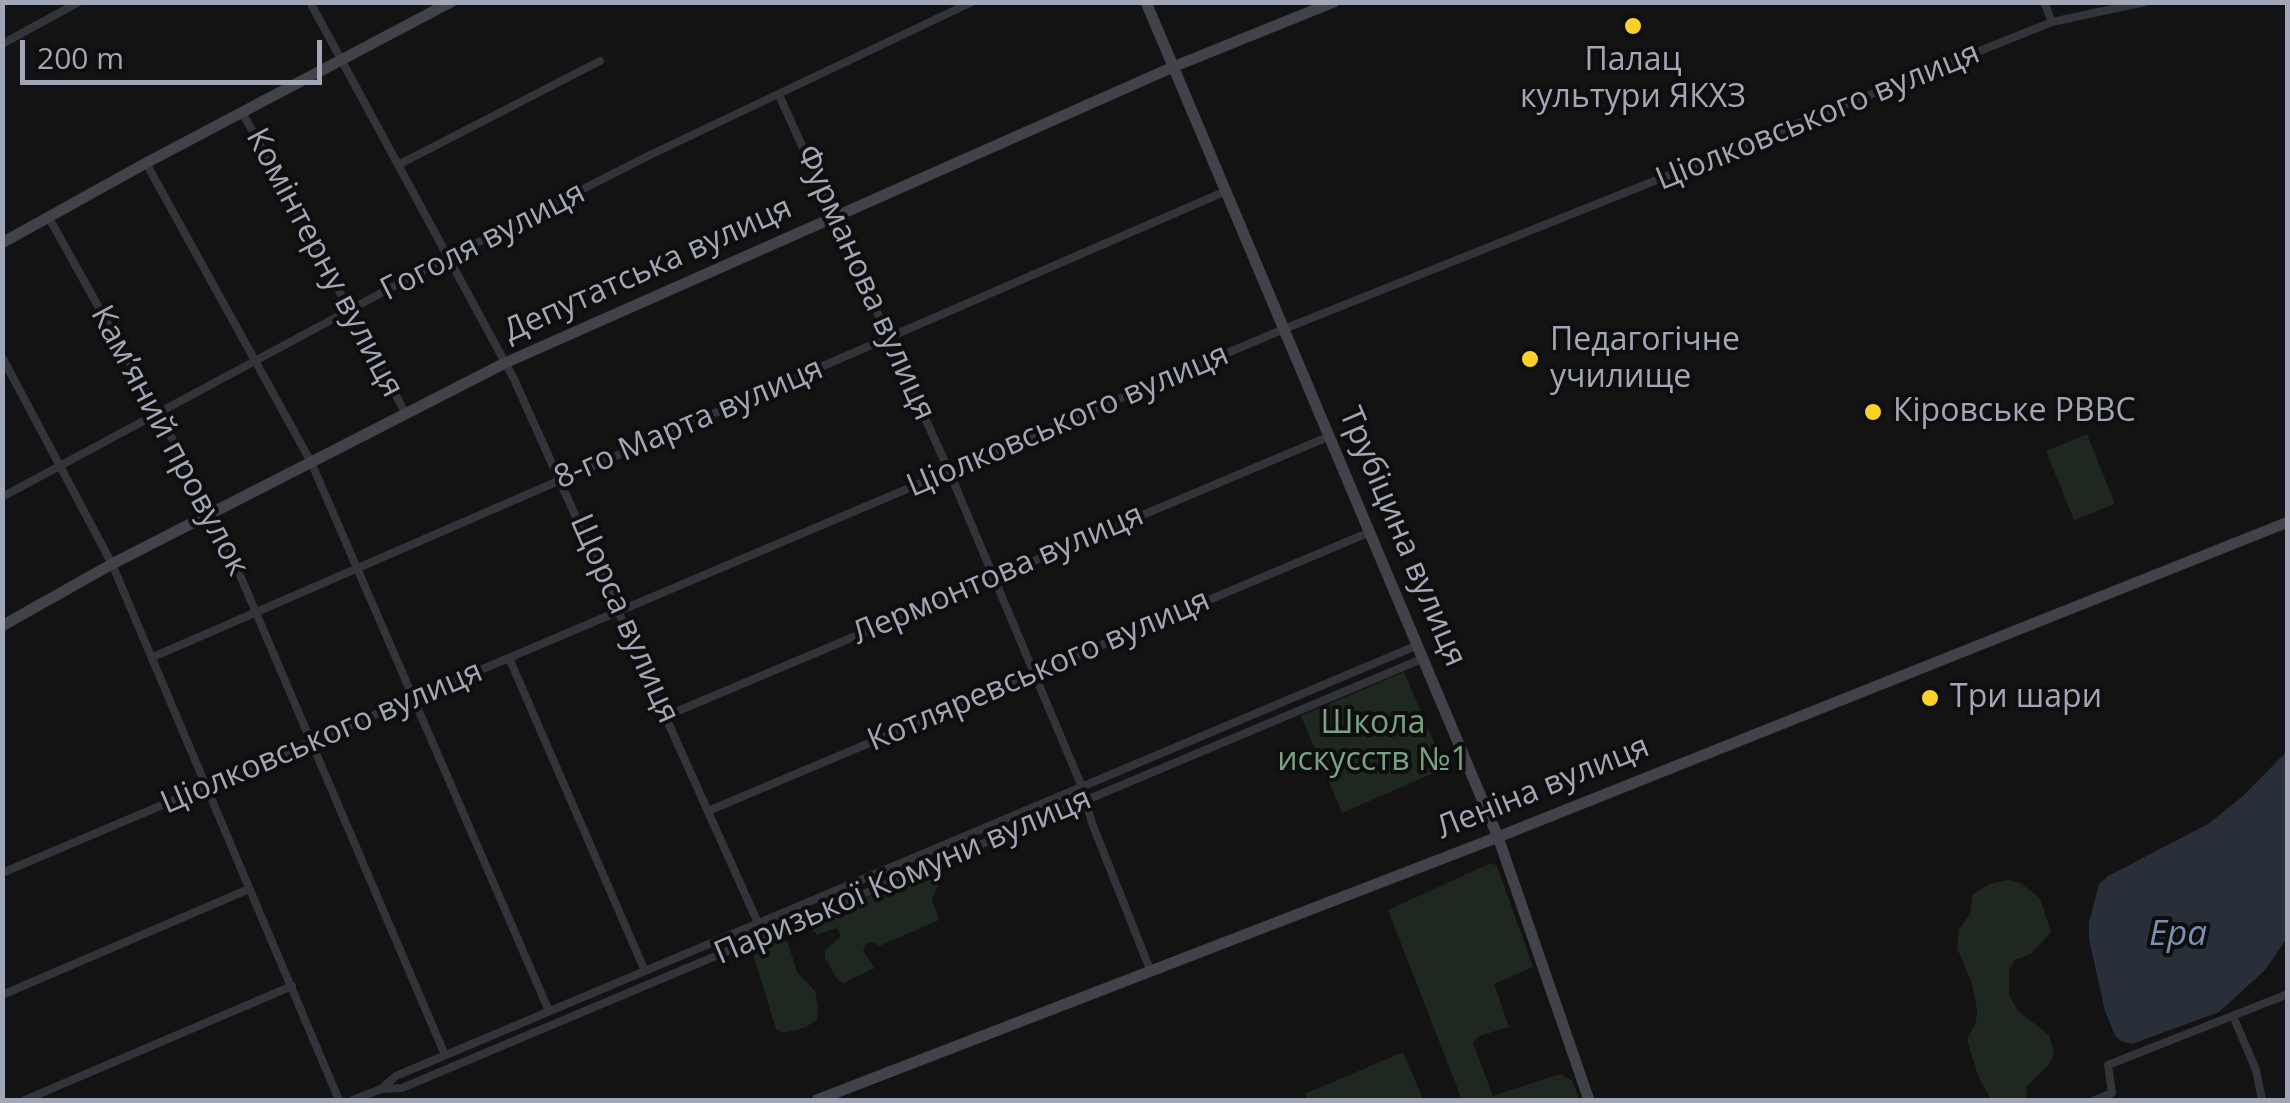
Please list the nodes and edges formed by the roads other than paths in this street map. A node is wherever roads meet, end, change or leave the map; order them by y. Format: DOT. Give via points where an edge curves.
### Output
graph roads {
  1 [pos="79,2"];
  2 [pos="310,2"];
  3 [pos="452,2"];
  4 [pos="972,2"];
  5 [pos="1146,2"];
  6 [pos="1334,2"];
  7 [pos="2044,2"];
  8 [pos="2145,2"];
  9 [pos="2052,22"];
  10 [pos="2,44"];
  11 [pos="340,59"];
  12 [pos="600,61"];
  13 [pos="1173,67"];
  14 [pos="778,96"];
  15 [pos="242,112"];
  16 [pos="146,163"];
  17 [pos="398,165"];
  18 [pos="1226,192"];
  19 [pos="836,216"];
  20 [pos="49,218"];
  21 [pos="2,243"];
  22 [pos="448,260"];
  23 [pos="350,310"];
  24 [pos="1284,329"];
  25 [pos="891,337"];
  26 [pos="2,357"];
  27 [pos="256,361"];
  28 [pos="505,364"];
  29 [pos="6,371"];
  30 [pos="160,413"];
  31 [pos="406,414"];
  32 [pos="1330,436"];
  33 [pos="311,462"];
  34 [pos="61,466"];
  35 [pos="949,471"];
  36 [pos="561,479"];
  37 [pos="2,497"];
  38 [pos="214,512"];
  39 [pos="2288,522"];
  40 [pos="1370,532"];
  41 [pos="112,564"];
  42 [pos="357,568"];
  43 [pos="992,577"];
  44 [pos="620,608"];
  45 [pos="256,612"];
  46 [pos="2,626"];
  47 [pos="1418,645"];
  48 [pos="153,657"];
  49 [pos="509,658"];
  50 [pos="1424,658"];
  51 [pos="1033,672"];
  52 [pos="414,700"];
  53 [pos="666,716"];
  54 [pos="312,743"];
  55 [pos="1082,787"];
  56 [pos="206,788"];
  57 [pos="1086,800"];
  58 [pos="708,811"];
  59 [pos="1498,836"];
  60 [pos="2,872"];
  61 [pos="250,889"];
  62 [pos="758,923"];
  63 [pos="645,971"];
  64 [pos="1151,972"];
  65 [pos="292,986"];
  66 [pos="2288,994"];
  67 [pos="2,995"];
  68 [pos="549,1011"];
  69 [pos="2232,1016"];
  70 [pos="445,1055"];
  71 [pos="381,1089"];
  72 [pos="2112,1097"];
  73 [pos="25,1100"];
  74 [pos="340,1100"];
  75 [pos="353,1100"];
  76 [pos="817,1100"];
  77 [pos="1589,1100"];
  78 [pos="2095,1100"];
  79 [pos="2262,1100"];
  1 -- 10 [label="street"];
  2 -- 11 [label="street, Щорса вулиця"];
  3 -- 11 [label="street"];
  4 -- 14 [label="street, Гоголя вулиця"];
  5 -- 13 [label="street, Трубіцина вулиця"];
  6 -- 13 [label="street, Депутатська вулиця"];
  7 -- 9 [label="street"];
  8 -- 9 [label="street, Ціолковського вулиця"];
  9 -- 24 [label="street, Ціолковського вулиця"];
  11 -- 15 [label="street"];
  11 -- 17 [label="street, Щорса вулиця"];
  12 -- 17 [label="street"];
  13 -- 18 [label="street, Трубіцина вулиця"];
  13 -- 19 [label="street, Депутатська вулиця"];
  14 -- 19 [label="street, Фурманова вулиця"];
  14 -- 22 [label="street, Гоголя вулиця"];
  15 -- 16 [label="street"];
  15 -- 23 [label="street, Комінтерну вулиця"];
  16 -- 20 [label="street"];
  16 -- 27 [label="street"];
  17 -- 22 [label="street, Щорса вулиця"];
  18 -- 24 [label="street, Трубіцина вулиця"];
  18 -- 25 [label="street, 8-го Марта вулиця"];
  19 -- 25 [label="street, Фурманова вулиця"];
  19 -- 28 [label="street, Депутатська вулиця"];
  20 -- 21 [label="street"];
  20 -- 30 [label="street, Кам’яний провулок"];
  22 -- 23 [label="street, Гоголя вулиця"];
  22 -- 28 [label="street, Щорса вулиця"];
  23 -- 27 [label="street, Гоголя вулиця"];
  23 -- 31 [label="street, Комінтерну вулиця"];
  24 -- 32 [label="street, Трубіцина вулиця"];
  24 -- 35 [label="street, Ціолковського вулиця"];
  25 -- 35 [label="street, Фурманова вулиця"];
  25 -- 36 [label="street, 8-го Марта вулиця"];
  26 -- 29 [label="street"];
  27 -- 30 [label="street, Гоголя вулиця"];
  27 -- 33 [label="street"];
  28 -- 31 [label="street, Депутатська вулиця"];
  28 -- 36 [label="street, Щорса вулиця"];
  29 -- 34 [label="street"];
  30 -- 34 [label="street, Гоголя вулиця"];
  30 -- 38 [label="street, Кам’яний провулок"];
  31 -- 33 [label="street, Депутатська вулиця"];
  32 -- 40 [label="street, Трубіцина вулиця"];
  32 -- 43 [label="street, Лермонтова вулиця"];
  33 -- 38 [label="street, Депутатська вулиця"];
  33 -- 42 [label="street"];
  34 -- 37 [label="street, Гоголя вулиця"];
  34 -- 41 [label="street"];
  35 -- 43 [label="street, Фурманова вулиця"];
  35 -- 44 [label="street, Ціолковського вулиця"];
  36 -- 42 [label="street, 8-го Марта вулиця"];
  36 -- 44 [label="street, Щорса вулиця"];
  38 -- 41 [label="street, Депутатська вулиця"];
  38 -- 45 [label="street, Кам’яний провулок"];
  39 -- 59 [label="street, Леніна вулиця"];
  40 -- 47 [label="street, Трубіцина вулиця"];
  40 -- 51 [label="street, Котляревського вулиця"];
  41 -- 46 [label="street, Депутатська вулиця"];
  41 -- 48 [label="street"];
  42 -- 45 [label="street, 8-го Марта вулиця"];
  42 -- 52 [label="street"];
  43 -- 51 [label="street, Фурманова вулиця"];
  43 -- 53 [label="street, Лермонтова вулиця"];
  44 -- 49 [label="street, Ціолковського вулиця"];
  44 -- 53 [label="street, Щорса вулиця"];
  45 -- 48 [label="street, 8-го Марта вулиця"];
  45 -- 54 [label="street, Кам’яний провулок"];
  47 -- 50 [label="street, Трубіцина вулиця"];
  47 -- 55 [label="street, Паризької Комуни вулиця"];
  48 -- 56 [label="street"];
  49 -- 52 [label="street, Ціолковського вулиця"];
  49 -- 63 [label="street"];
  50 -- 57 [label="street, Паризької Комуни вулиця"];
  50 -- 59 [label="street, Трубіцина вулиця"];
  51 -- 55 [label="street, Фурманова вулиця"];
  51 -- 58 [label="street, Котляревського вулиця"];
  52 -- 54 [label="street, Ціолковського вулиця"];
  52 -- 68 [label="street"];
  53 -- 58 [label="street, Щорса вулиця"];
  54 -- 56 [label="street, Ціолковського вулиця"];
  54 -- 70 [label="street, Кам’яний провулок"];
  55 -- 57 [label="street, Фурманова вулиця"];
  55 -- 62 [label="street, Паризької Комуни вулиця"];
  56 -- 60 [label="street, Ціолковського вулиця"];
  56 -- 61 [label="street"];
  57 -- 64 [label="street, Фурманова вулиця"];
  57 -- 71 [label="street, Паризької Комуни вулиця" via="402,1088"];
  58 -- 62 [label="street, Щорса вулиця"];
  59 -- 64 [label="street, Леніна вулиця"];
  59 -- 77 [label="street, Трубіцина вулиця"];
  61 -- 65 [label="street"];
  61 -- 67 [label="street"];
  62 -- 63 [label="street, Паризької Комуни вулиця"];
  63 -- 68 [label="street, Паризької Комуни вулиця"];
  64 -- 76 [label="street, Леніна вулиця"];
  65 -- 73 [label="street"];
  65 -- 74 [label="street"];
  66 -- 69 [label="street"];
  68 -- 70 [label="street, Паризької Комуни вулиця"];
  69 -- 72 [label="street" via="2108,1065"];
  69 -- 79 [label="street"];
  70 -- 71 [label="street, Паризької Комуни вулиця"];
  71 -- 75 [label="street, Паризької Комуни вулиця"];
  72 -- 78 [label="street"];
}
